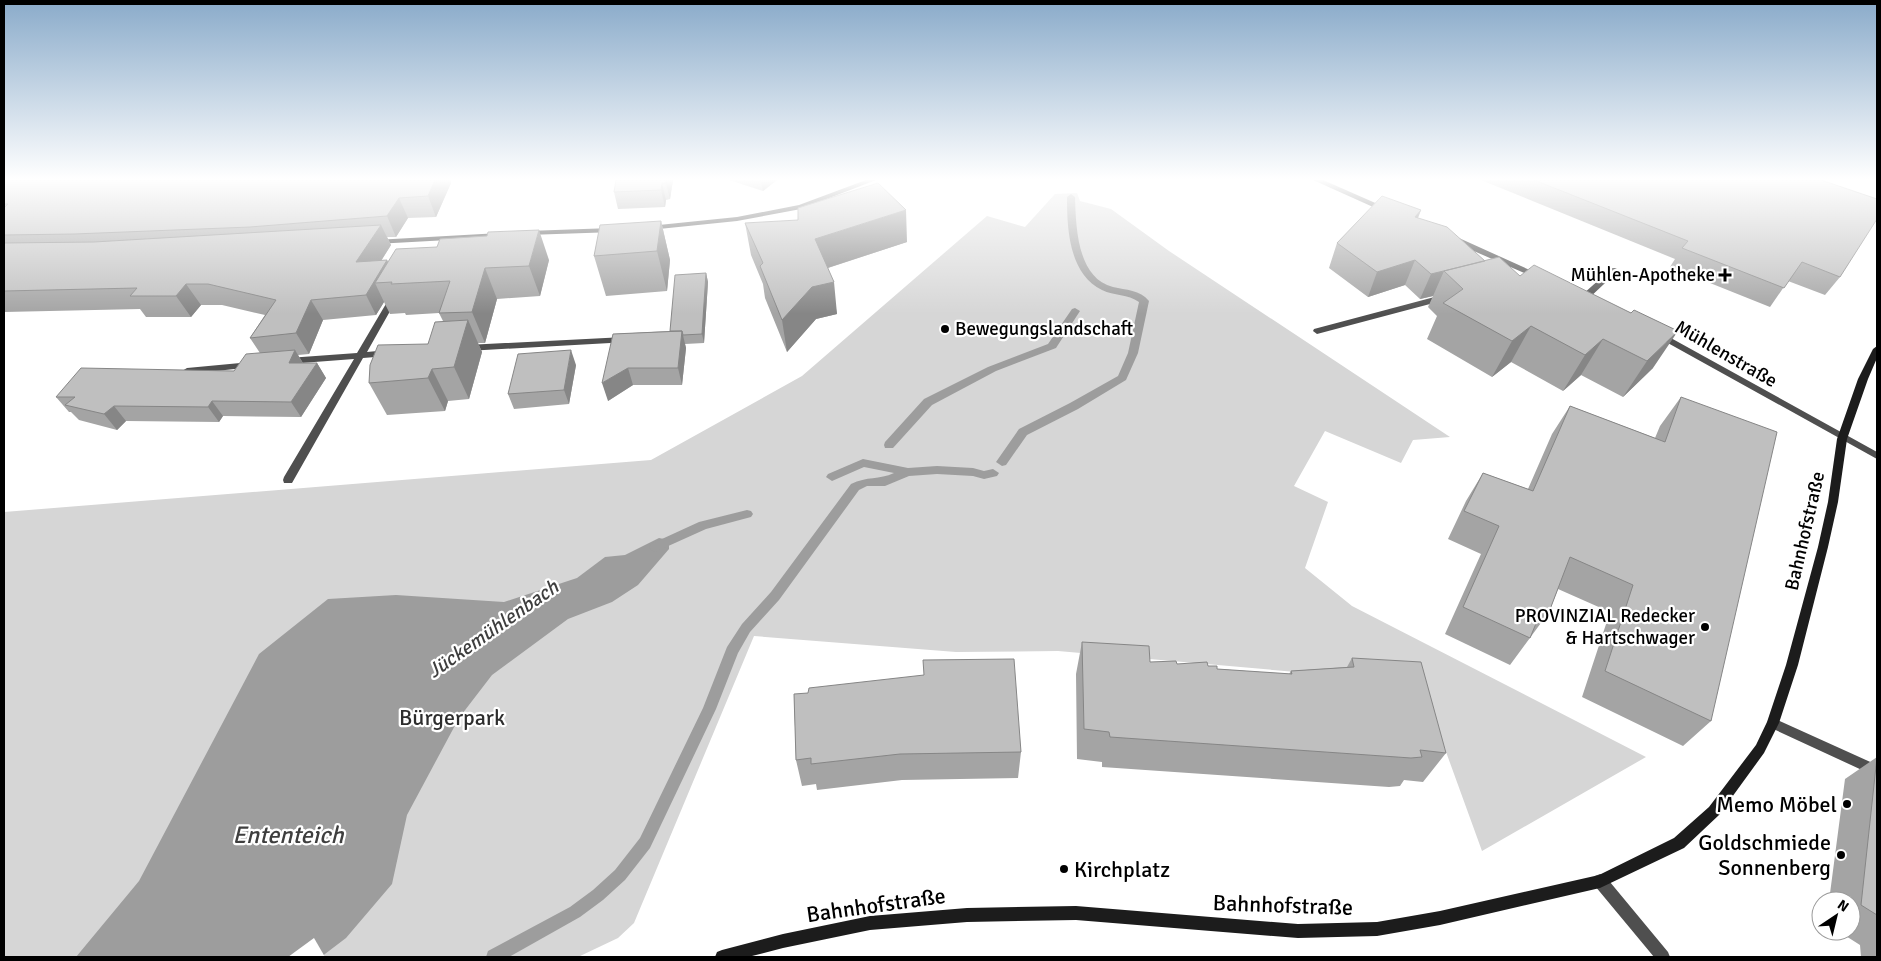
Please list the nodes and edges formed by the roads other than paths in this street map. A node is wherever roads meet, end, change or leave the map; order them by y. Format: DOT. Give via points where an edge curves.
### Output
graph roads {
  1 [pos="687,225"];
  2 [pos="625,229"];
  3 [pos="644,229"];
  4 [pos="508,234"];
  5 [pos="518,234"];
  6 [pos="1445,235"];
  7 [pos="428,238"];
  8 [pos="370,242"];
  9 [pos="424,246"];
  10 [pos="1615,270"];
  11 [pos="1544,279"];
  12 [pos="400,288"];
  13 [pos="1456,295"];
  14 [pos="1585,297"];
  15 [pos="1650,330"];
  16 [pos="1317,331"];
  17 [pos="638,339"];
  18 [pos="460,349"];
  19 [pos="1877,349"];
  20 [pos="401,352"];
  21 [pos="362,354"];
  22 [pos="187,371"];
  23 [pos="1842,439"];
  24 [pos="1877,456"];
  25 [pos="288,480"];
  26 [pos="1773,723"];
  27 [pos="1877,771"];
  28 [pos="1600,881"];
  29 [pos="722,957"];
  30 [pos="1663,957"];
  1 -- 3 [label="street"];
  2 -- 5 [label="street"];
  4 -- 7 [label="street"];
  6 -- 11 [label="street" via="1524,275"];
  7 -- 8 [label="street"];
  7 -- 9 [label="street"];
  10 -- 14 [label="street"];
  12 -- 21 [label="street"];
  13 -- 16 [label="street"];
  15 -- 23 [label="street, Mühlenstraße"];
  17 -- 18 [label="street"];
  19 -- 23 [label="street, Bahnhofstraße"];
  20 -- 21 [label="street"];
  21 -- 22 [label="street"];
  21 -- 25 [label="street"];
  23 -- 24 [label="street, Mühlenstraße"];
  23 -- 26 [label="street, Bahnhofstraße" via="1823,547"];
  26 -- 27 [label="street"];
  26 -- 28 [label="street, Bahnhofstraße" via="1760,749 1714,811 1679,843"];
  28 -- 29 [label="street, Bahnhofstraße" via="1377,930 1298,932 1076,914 967,915 870,923"];
  28 -- 30 [label="street"];
}
